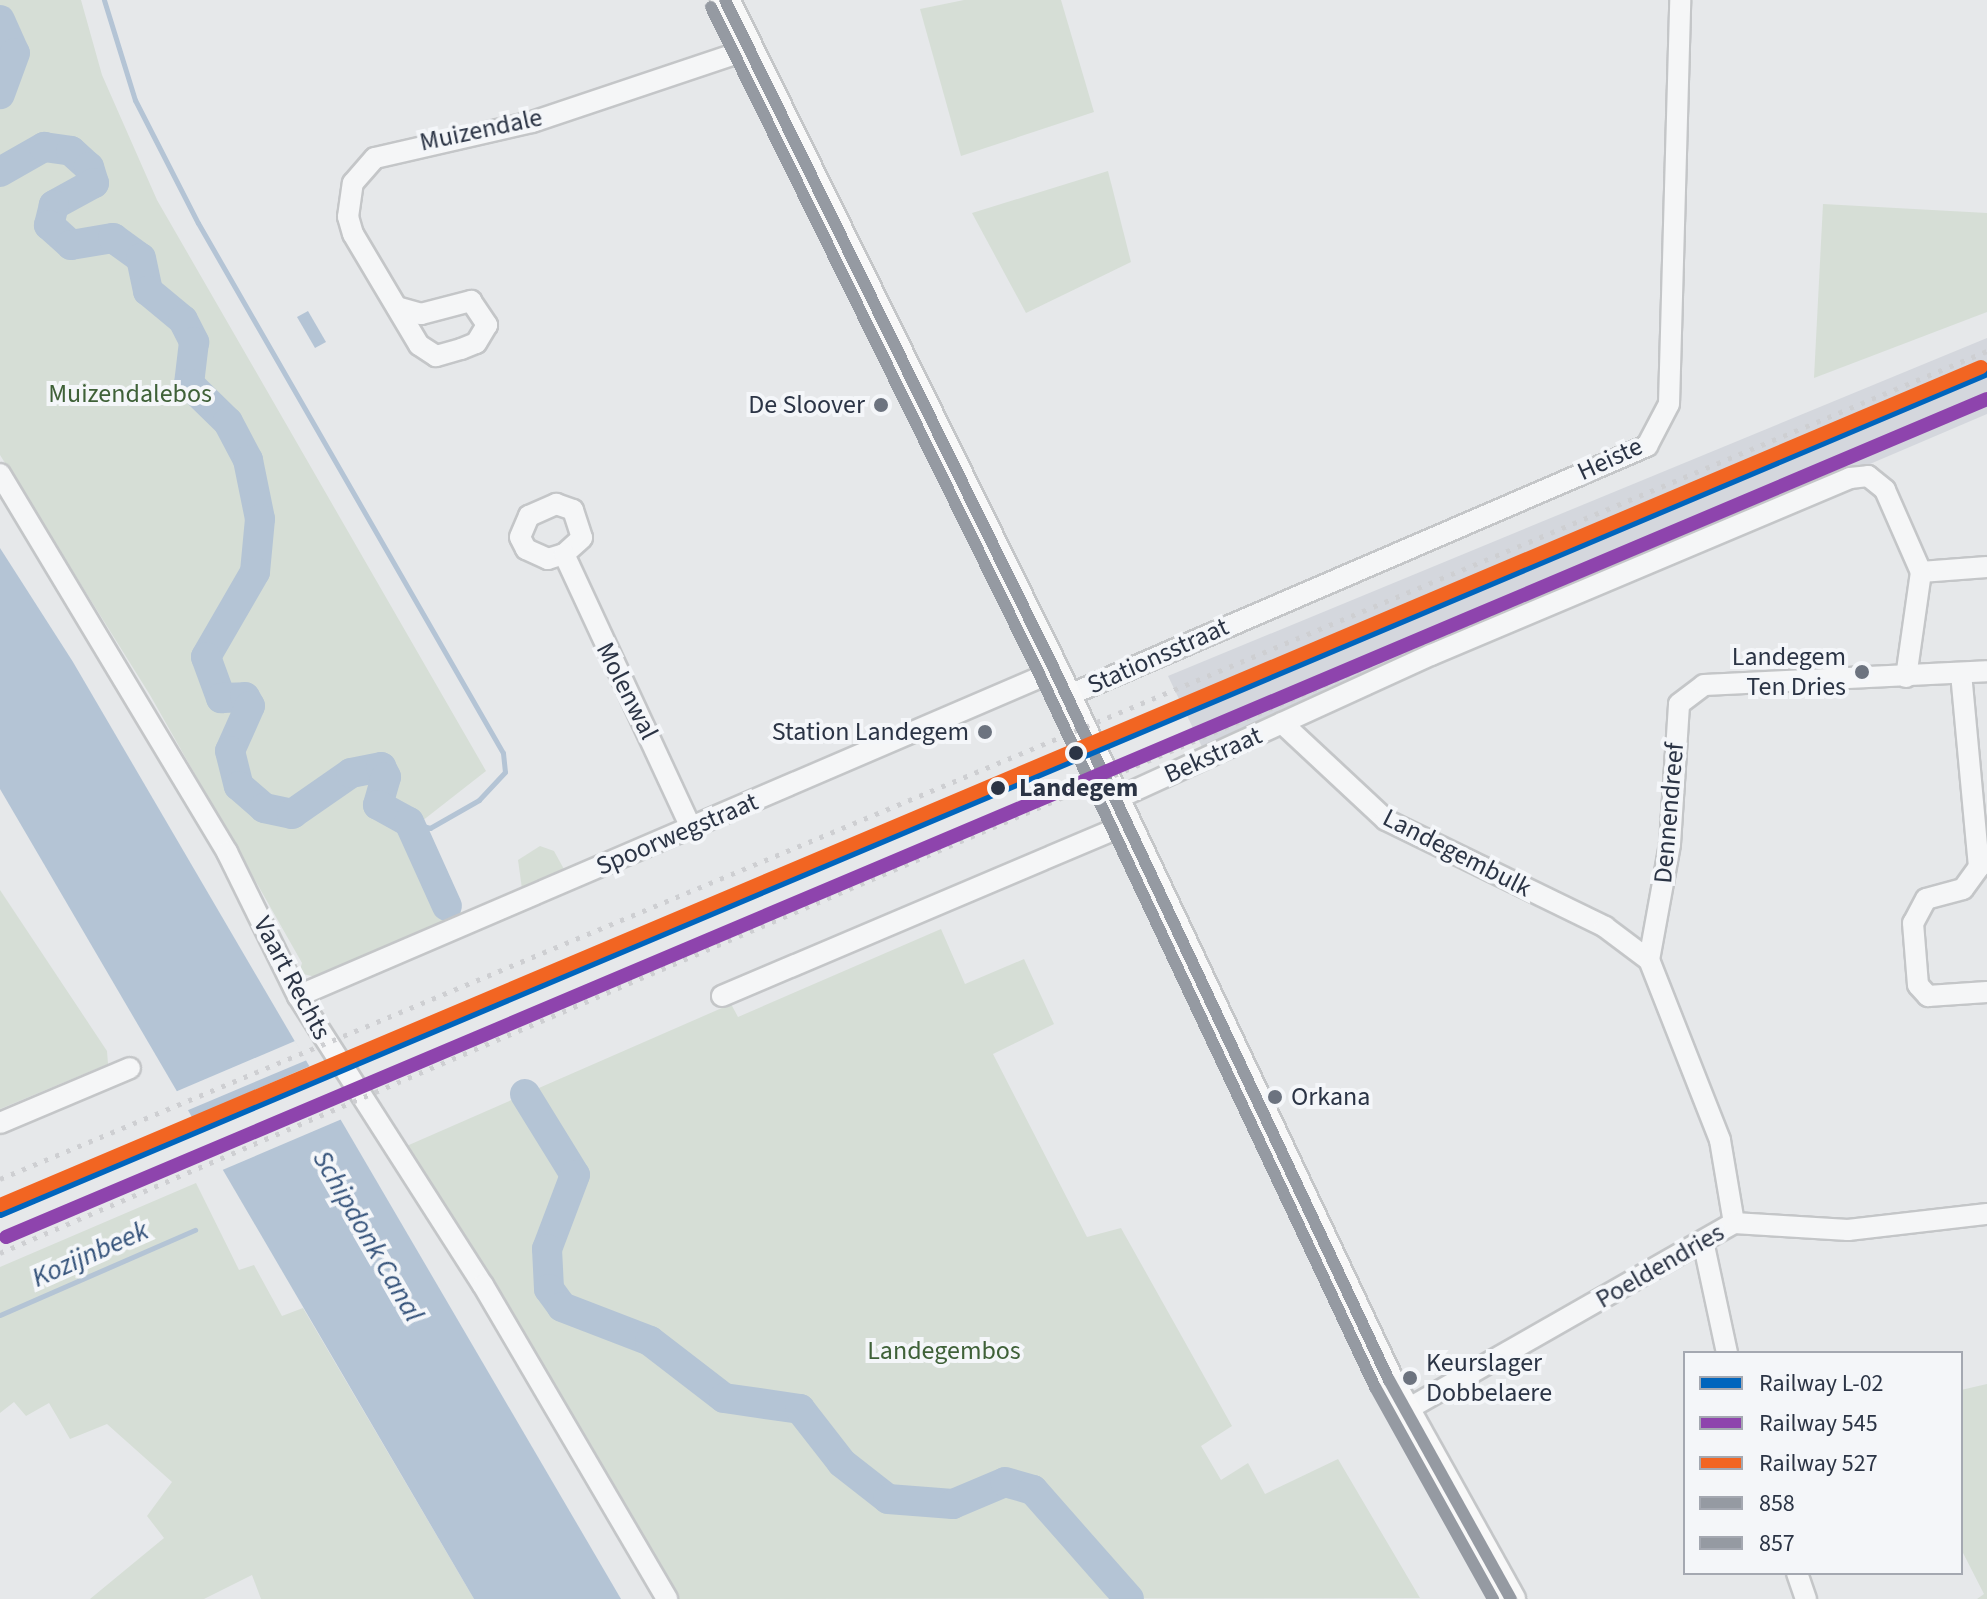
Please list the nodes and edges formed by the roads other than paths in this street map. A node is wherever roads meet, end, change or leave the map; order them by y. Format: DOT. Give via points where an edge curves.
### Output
graph roads {
  1 [pos="725,0"];
  2 [pos="1680,0"];
  3 [pos="750,49"];
  4 [pos="397,307"];
  5 [pos="0,474"];
  6 [pos="564,554"];
  7 [pos="1984,561"];
  8 [pos="1921,572"];
  9 [pos="1249,616"];
  10 [pos="1987,671"];
  11 [pos="1961,673"];
  12 [pos="1906,677"];
  13 [pos="1061,684"];
  14 [pos="1282,723"];
  15 [pos="1116,799"];
  16 [pos="1128,824"];
  17 [pos="691,827"];
  18 [pos="1649,960"];
  19 [pos="1987,992"];
  20 [pos="298,996"];
  21 [pos="722,996"];
  22 [pos="130,1068"];
  23 [pos="0,1123"];
  24 [pos="1987,1214"];
  25 [pos="1734,1223"];
  26 [pos="1703,1241"];
  27 [pos="1727,1351"];
  28 [pos="1406,1410"];
  29 [pos="1798,1575"];
  30 [pos="667,1599"];
  31 [pos="1511,1599"];
  32 [pos="1806,1599"];
  1 -- 3 [label="street, Stationsstraat"];
  2 -- 9 [label="street, Heiste" via="1664,425 1647,446"];
  3 -- 4 [label="street, Muizendale" via="532,122 375,158 353,183 348,217"];
  3 -- 13 [label="street, Stationsstraat"];
  5 -- 20 [label="street, Vaart Rechts" via="227,852"];
  6 -- 17 [label="street, Molenwal"];
  7 -- 8 [label="street"];
  8 -- 12 [label="street"];
  8 -- 14 [label="street, Bekstraat" via="1885,490 1868,476 1850,478"];
  9 -- 13 [label="street, Stationsstraat"];
  10 -- 11 [label="street, Dennendreef"];
  11 -- 12 [label="street, Dennendreef"];
  11 -- 19 [label="street" via="1979,867 1963,889 1926,899 1913,923 1918,985 1928,996"];
  12 -- 18 [label="street, Dennendreef" via="1704,685 1684,696 1676,715 1670,844"];
  13 -- 15 [label="street, Stationsstraat"];
  13 -- 17 [label="street, Spoorwegstraat"];
  14 -- 15 [label="street, Bekstraat"];
  14 -- 18 [label="street, Landegembulk" via="1386,820 1586,916"];
  15 -- 16 [label="street, Stationsstraat"];
  16 -- 21 [label="street"];
  16 -- 28 [label="street, Stationsstraat"];
  17 -- 20 [label="street, Spoorwegstraat"];
  18 -- 25 [label="street" via="1720,1140"];
  20 -- 30 [label="street, Vaart Rechts" via="483,1285"];
  22 -- 23 [label="street"];
  24 -- 25 [label="street, Poeldendries" via="1848,1230"];
  25 -- 26 [label="street, Poeldendries"];
  26 -- 27 [label="street"];
  26 -- 28 [label="street, Poeldendries"];
  28 -- 31 [label="street, Stationsstraat"];
  29 -- 32 [label="street"];
}
